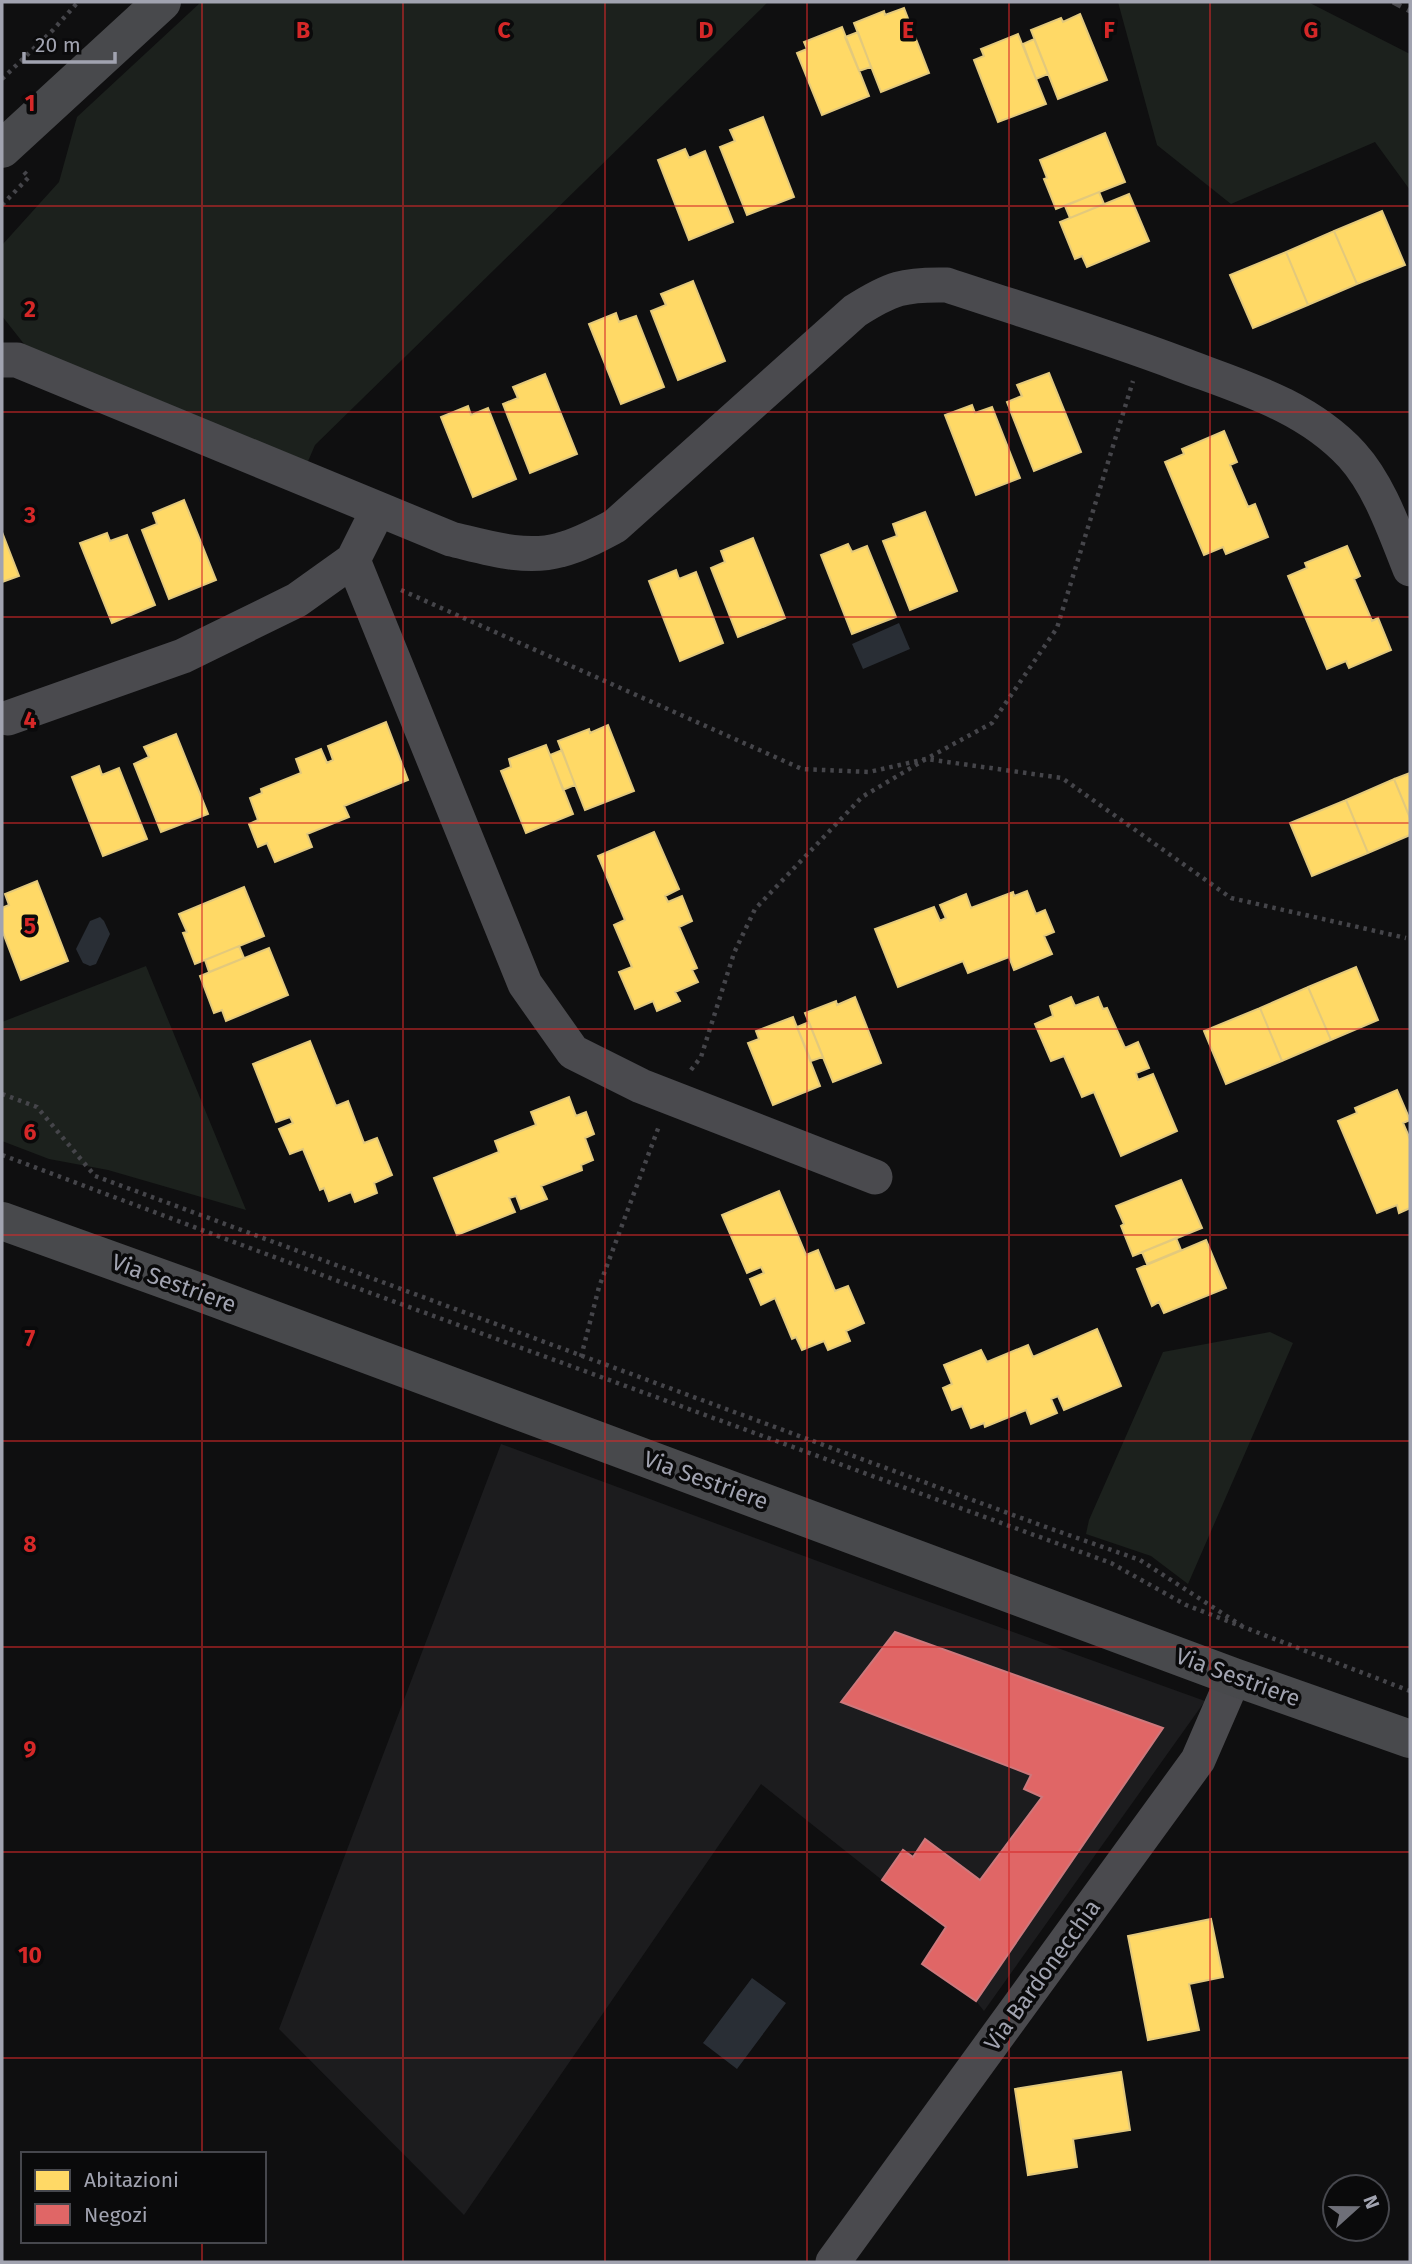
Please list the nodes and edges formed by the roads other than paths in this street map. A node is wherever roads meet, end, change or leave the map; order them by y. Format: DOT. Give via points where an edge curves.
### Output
graph roads {
  1 [pos="162,2"];
  2 [pos="2,149"];
  3 [pos="7,355"];
  4 [pos="378,510"];
  5 [pos="353,560"];
  6 [pos="1410,569"];
  7 [pos="8,718"];
  8 [pos="875,1177"];
  9 [pos="2,1222"];
  10 [pos="1234,1677"];
  11 [pos="1410,1739"];
  12 [pos="833,2262"];
  1 -- 2 [label="main road"];
  3 -- 4 [label="street"];
  4 -- 5 [label="street"];
  4 -- 6 [label="street" via="450,539 496,550 558,551 588,540 615,526 647,499 855,311 883,293 914,284 947,285 1143,350 1271,398 1316,422 1353,457 1381,499"];
  5 -- 7 [label="street" via="297,600 183,656"];
  5 -- 8 [label="street" via="525,984 573,1052 641,1086"];
  9 -- 10 [label="main road, Via Sestriere"];
  10 -- 11 [label="main road, Via Sestriere"];
  10 -- 12 [label="street, Via Bardonecchia" via="1198,1760"];
}
